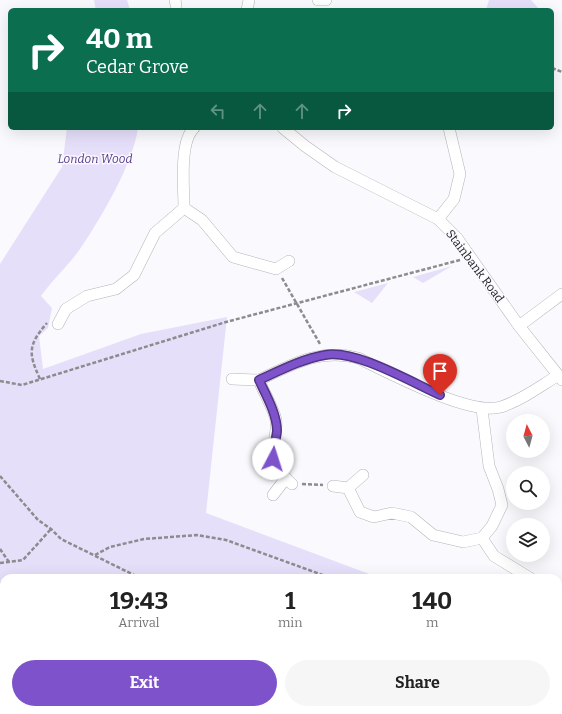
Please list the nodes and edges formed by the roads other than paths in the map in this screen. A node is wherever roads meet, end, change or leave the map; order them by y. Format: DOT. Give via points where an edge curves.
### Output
graph roads {
  1 [pos="318,0"];
  2 [pos="326,0"];
  3 [pos="193,130"];
  4 [pos="285,130"];
  5 [pos="449,130"];
  6 [pos="184,208"];
  7 [pos="438,219"];
  8 [pos="289,261"];
  9 [pos="562,294"];
  10 [pos="58,324"];
  11 [pos="519,326"];
  12 [pos="560,378"];
  13 [pos="232,379"];
  14 [pos="259,380"];
  15 [pos="482,409"];
  16 [pos="363,475"];
  17 [pos="332,486"];
  18 [pos="348,488"];
  19 [pos="273,495"];
  20 [pos="482,538"];
  21 [pos="523,574"];
  1 -- 2 [label="street"];
  3 -- 6 [label="street" via="185,149"];
  4 -- 7 [label="street, Stainbank Road" via="335,167"];
  5 -- 7 [label="street" via="460,174 454,199"];
  6 -- 8 [label="street" via="202,220 233,257 276,268"];
  6 -- 10 [label="street" via="155,233 134,275 116,289 87,296 66,310"];
  7 -- 11 [label="street, Stainbank Road" via="457,238"];
  9 -- 11 [label="street"];
  11 -- 12 [label="street, Stainbank Road"];
  12 -- 15 [label="street" via="500,407"];
  13 -- 14 [label="street"];
  14 -- 15 [label="street" via="299,361 326,354 342,354 358,358 453,401"];
  14 -- 19 [label="street" via="276,419 273,459 280,474 289,481"];
  15 -- 20 [label="street" via="489,466 502,505 492,526"];
  16 -- 18 [label="street"];
  17 -- 18 [label="street"];
  18 -- 20 [label="street" via="360,512 374,517 392,513 411,517 433,535 463,542"];
  20 -- 21 [label="street" via="494,556"];
}
